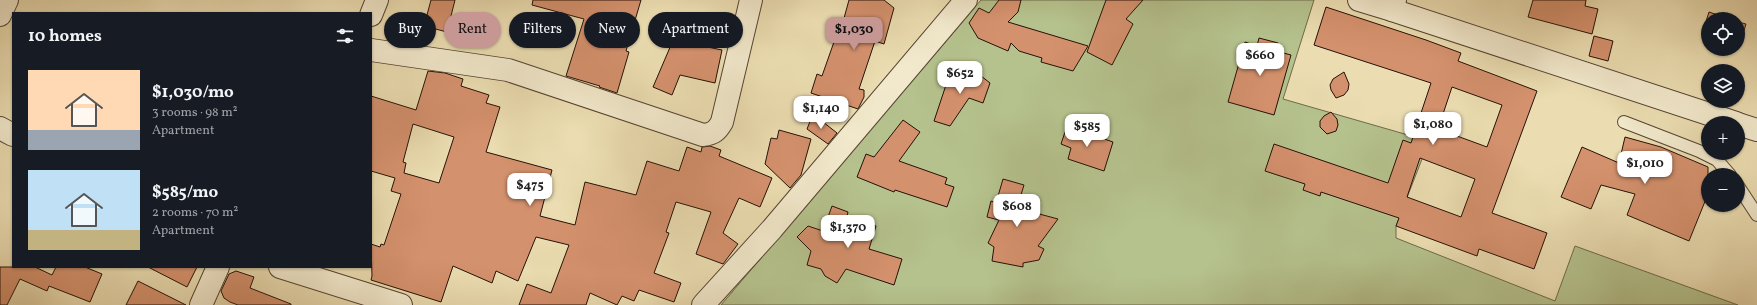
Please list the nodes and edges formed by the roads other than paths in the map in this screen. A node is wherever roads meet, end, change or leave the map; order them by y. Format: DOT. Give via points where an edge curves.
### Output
graph roads {
  1 [pos="7,0"];
  2 [pos="377,0"];
  3 [pos="751,0"];
  4 [pos="966,0"];
  5 [pos="1359,0"];
  6 [pos="1393,5"];
  7 [pos="372,12"];
  8 [pos="0,15"];
  9 [pos="372,50"];
  10 [pos="1717,116"];
  11 [pos="1624,122"];
  12 [pos="1745,126"];
  13 [pos="0,128"];
  14 [pos="1757,130"];
  15 [pos="12,134"];
  16 [pos="1724,168"];
  17 [pos="1745,197"];
  18 [pos="1757,215"];
  19 [pos="218,268"];
  20 [pos="283,268"];
  21 [pos="201,305"];
  22 [pos="401,305"];
  23 [pos="703,305"];
  1 -- 8 [label="street"];
  2 -- 7 [label="street"];
  3 -- 9 [label="street" via="722,122 712,134 702,135 508,70"];
  4 -- 23 [label="street" via="772,229"];
  5 -- 6 [label="street"];
  6 -- 10 [label="street"];
  11 -- 16 [label="lane" via="1705,154 1717,160"];
  12 -- 14 [label="street"];
  13 -- 15 [label="street"];
  17 -- 18 [label="lane"];
  19 -- 21 [label="street"];
  20 -- 22 [label="street"];
}
